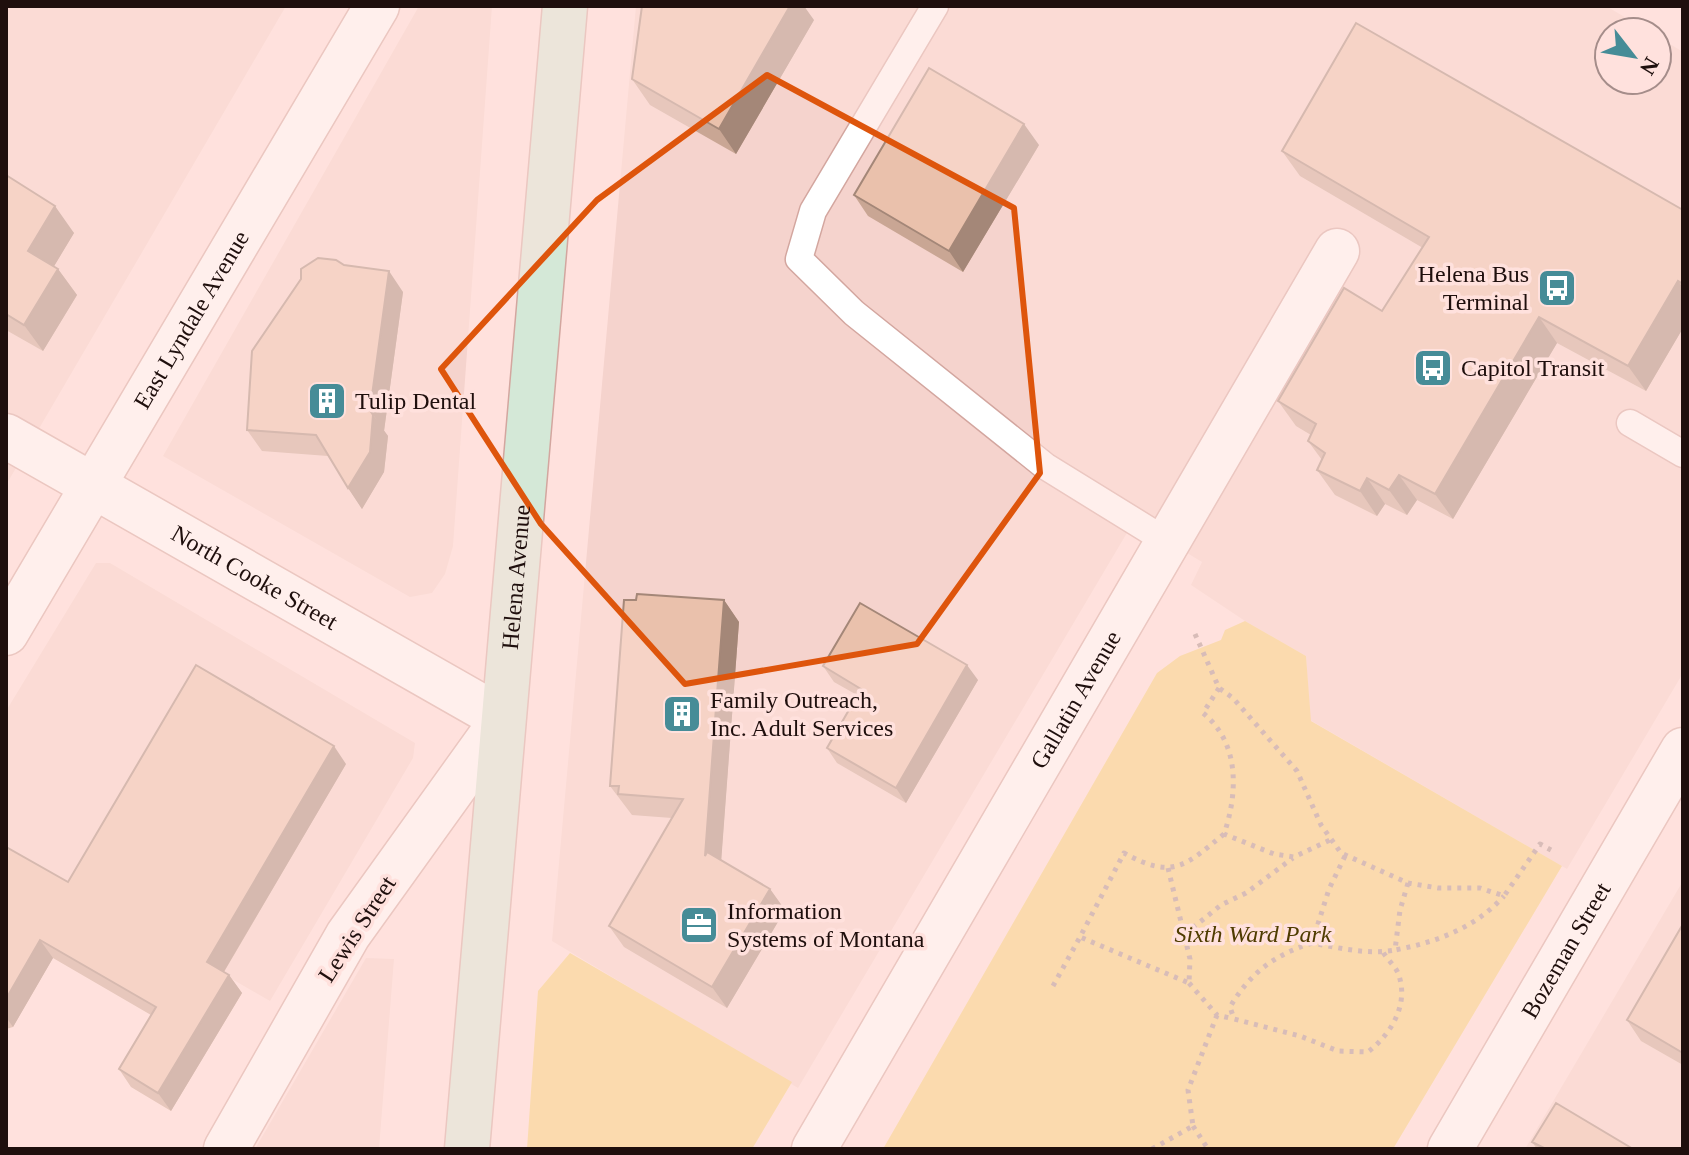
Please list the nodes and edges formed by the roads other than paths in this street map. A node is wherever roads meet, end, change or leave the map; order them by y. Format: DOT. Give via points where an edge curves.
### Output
graph roads {
  1 [pos="377,6"];
  2 [pos="565,6"];
  3 [pos="935,6"];
  4 [pos="1337,251"];
  5 [pos="1630,423"];
  6 [pos="6,436"];
  7 [pos="1683,454"];
  8 [pos="93,486"];
  9 [pos="1168,542"];
  10 [pos="6,633"];
  11 [pos="503,719"];
  12 [pos="1683,750"];
  13 [pos="226,1149"];
  14 [pos="467,1149"];
  15 [pos="814,1149"];
  16 [pos="1450,1149"];
  1 -- 8 [label="street, East Lyndale Avenue"];
  2 -- 11 [label="street, Helena Avenue"];
  3 -- 9 [label="lane" via="813,211 799,259 854,313 1045,466"];
  4 -- 9 [label="street, Gallatin Avenue"];
  5 -- 7 [label="lane"];
  6 -- 8 [label="street, North Cooke Street"];
  8 -- 10 [label="street, East Lyndale Avenue"];
  8 -- 11 [label="street, North Cooke Street"];
  9 -- 15 [label="street, Gallatin Avenue"];
  11 -- 13 [label="street, Lewis Street" via="348,935"];
  11 -- 14 [label="street, Helena Avenue"];
  12 -- 16 [label="street, Bozeman Street"];
}
